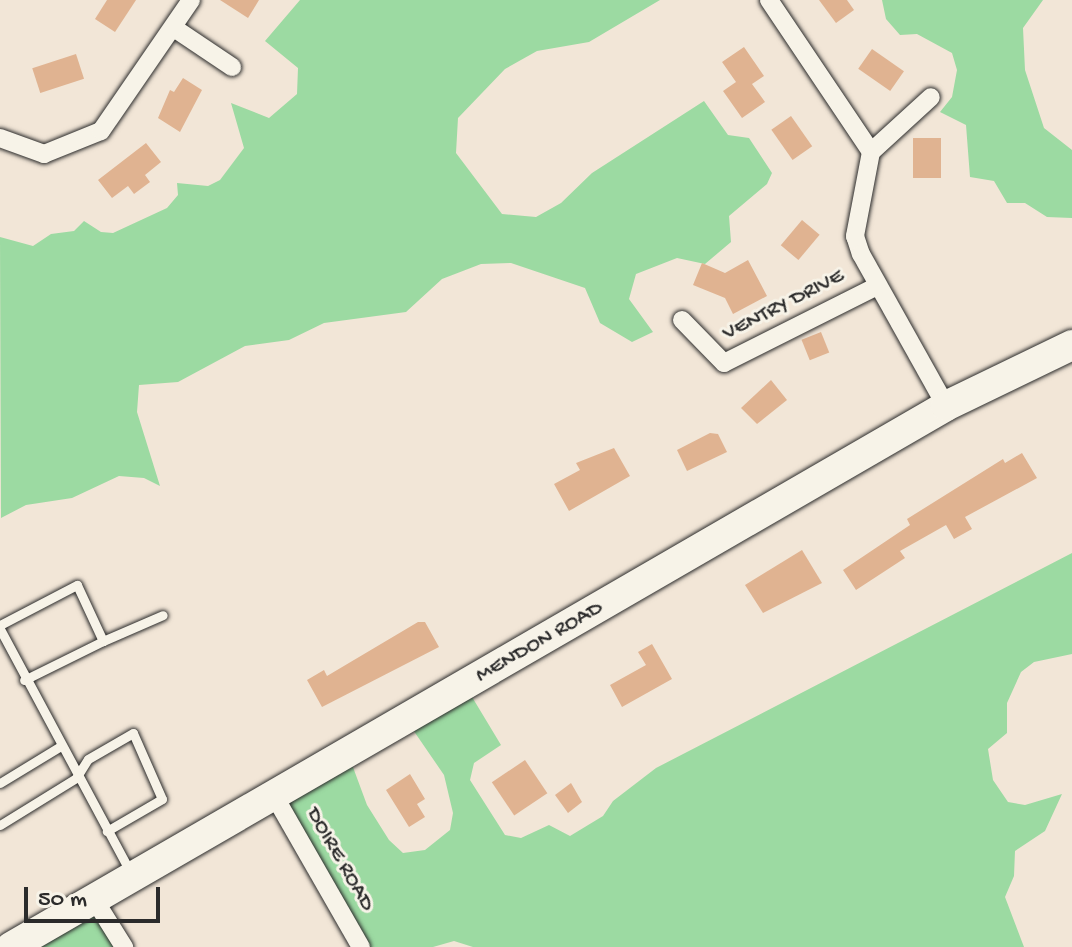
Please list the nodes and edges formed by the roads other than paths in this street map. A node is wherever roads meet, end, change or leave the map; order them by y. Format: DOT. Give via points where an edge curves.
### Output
graph roads {
  1 [pos="191,0"];
  2 [pos="769,0"];
  3 [pos="174,28"];
  4 [pos="232,67"];
  5 [pos="931,97"];
  6 [pos="0,138"];
  7 [pos="871,152"];
  8 [pos="877,286"];
  9 [pos="682,320"];
  10 [pos="1072,345"];
  11 [pos="946,406"];
  12 [pos="163,615"];
  13 [pos="0,627"];
  14 [pos="103,641"];
  15 [pos="24,680"];
  16 [pos="59,747"];
  17 [pos="76,778"];
  18 [pos="0,783"];
  19 [pos="275,797"];
  20 [pos="0,825"];
  21 [pos="107,831"];
  22 [pos="134,877"];
  23 [pos="94,899"];
  24 [pos="8,944"];
  25 [pos="124,947"];
  26 [pos="361,947"];
  1 -- 3 [label="street"];
  2 -- 7 [label="street"];
  3 -- 4 [label="street"];
  3 -- 6 [label="street" via="114,117 87,140 44,154"];
  5 -- 7 [label="street"];
  7 -- 8 [label="street" via="855,236"];
  8 -- 9 [label="street, VENTRY DRIVE" via="724,363"];
  8 -- 11 [label="street"];
  10 -- 11 [label="main road, MENDON ROAD"];
  11 -- 19 [label="main road, MENDON ROAD"];
  12 -- 14 [label="lane"];
  13 -- 14 [label="lane" via="77,585"];
  13 -- 15 [label="lane"];
  14 -- 15 [label="lane"];
  15 -- 16 [label="lane"];
  16 -- 17 [label="lane"];
  16 -- 18 [label="lane"];
  17 -- 20 [label="lane"];
  17 -- 21 [label="lane"];
  17 -- 21 [label="lane" via="88,759 133,733 162,799"];
  19 -- 22 [label="main road, MENDON ROAD"];
  19 -- 26 [label="street, DOIRE ROAD"];
  21 -- 22 [label="lane"];
  22 -- 23 [label="main road, MENDON ROAD"];
  23 -- 24 [label="main road, MENDON ROAD"];
  23 -- 25 [label="street"];
}
